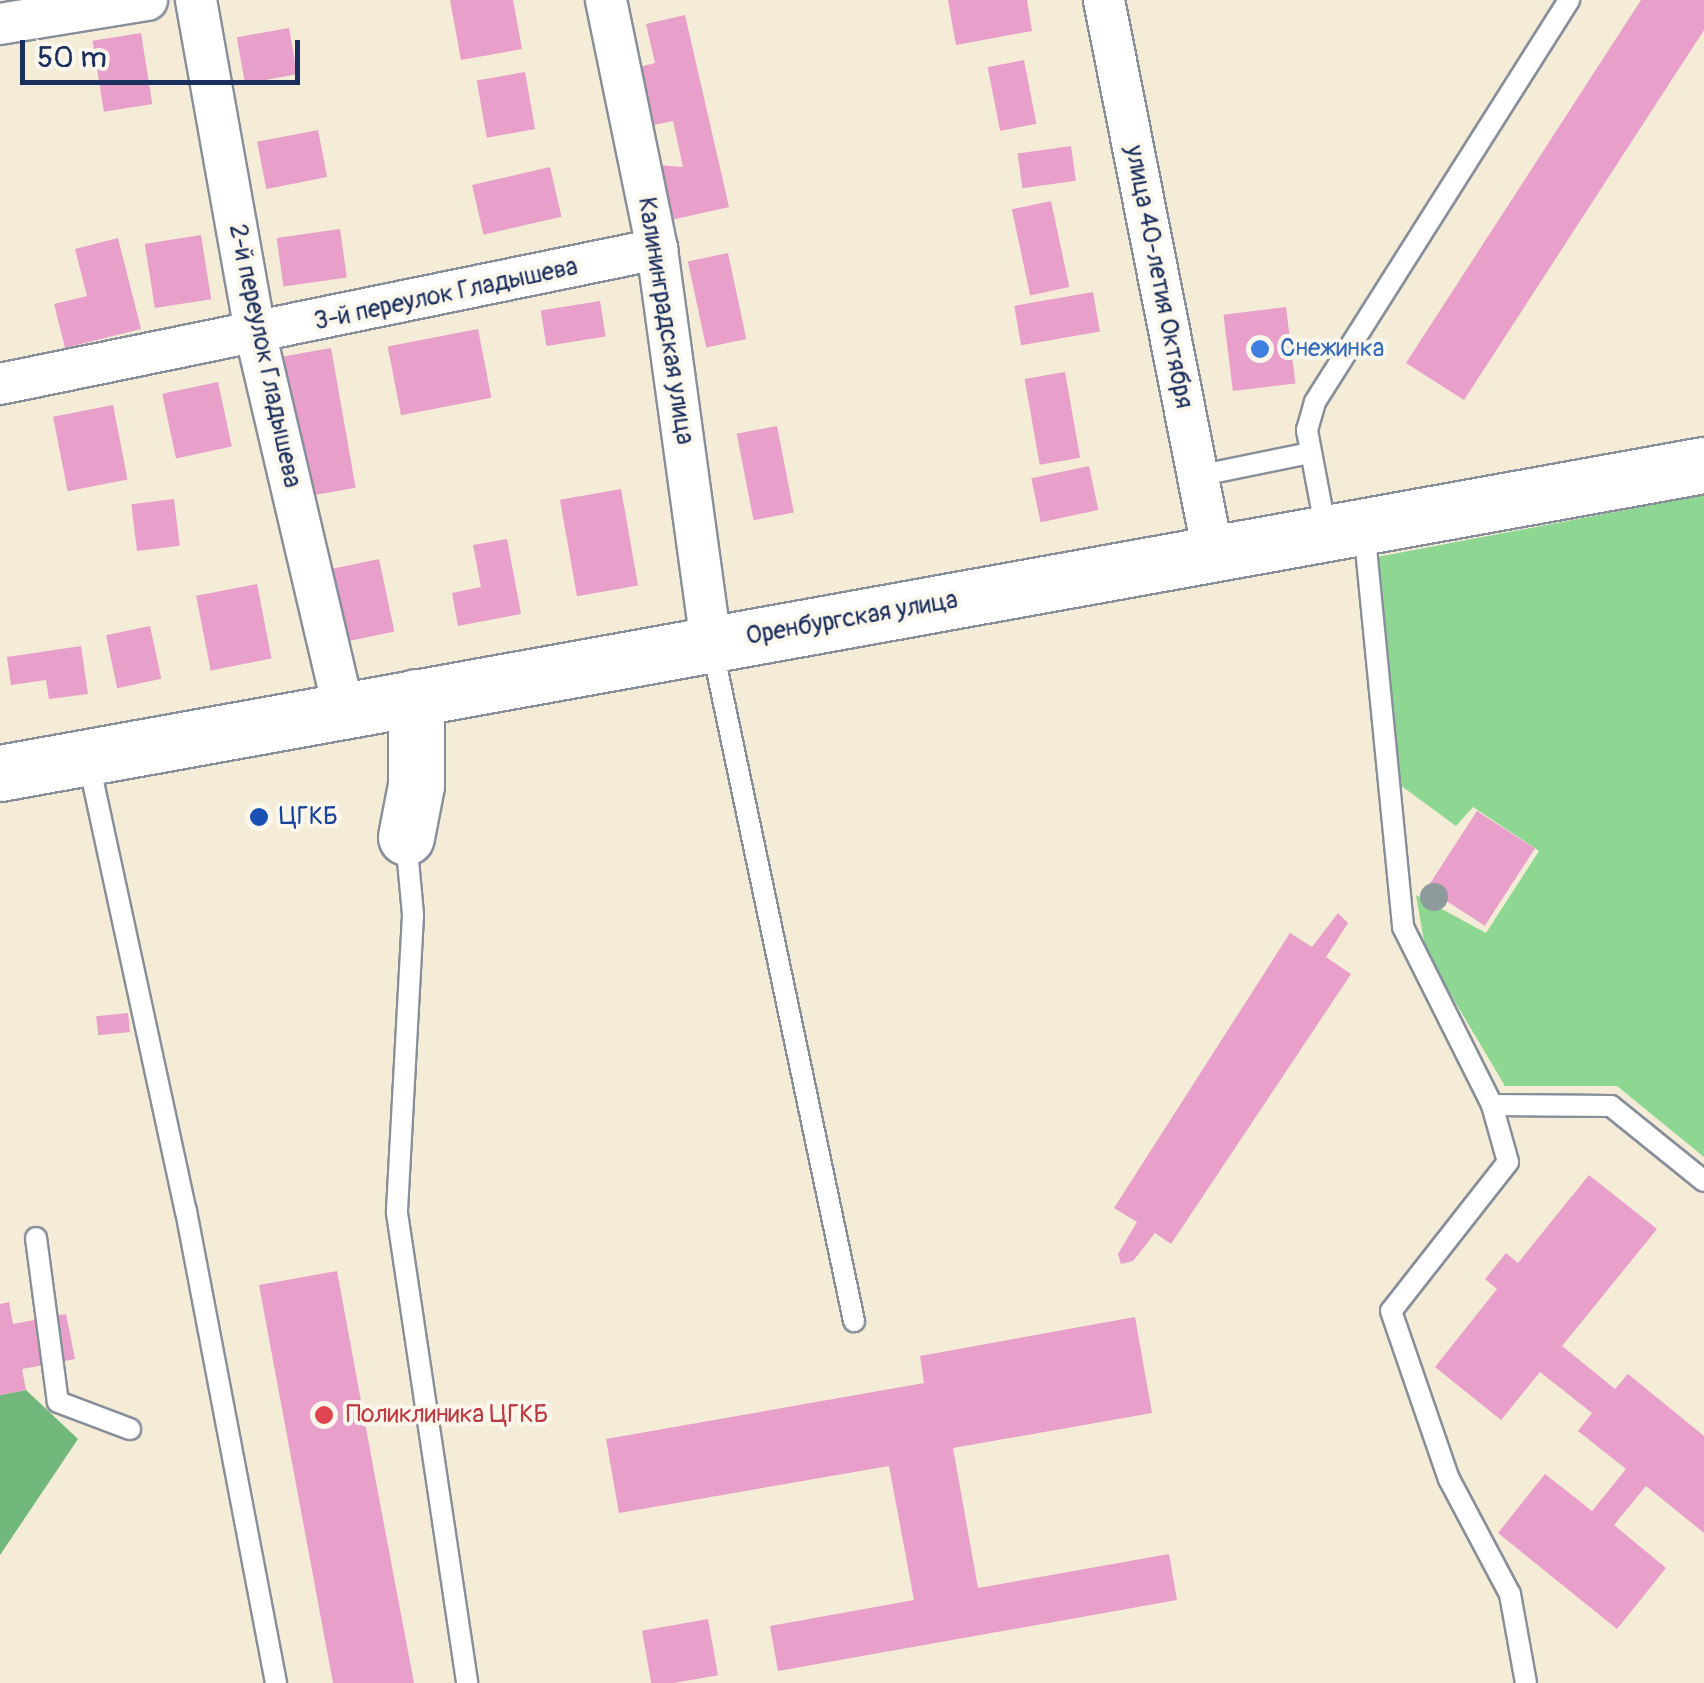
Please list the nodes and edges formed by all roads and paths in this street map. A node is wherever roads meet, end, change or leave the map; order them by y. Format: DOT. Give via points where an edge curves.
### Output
graph roads {
  1 [pos="147,0"];
  2 [pos="196,0"];
  3 [pos="606,0"];
  4 [pos="1104,0"];
  5 [pos="1569,0"];
  6 [pos="0,24"];
  7 [pos="657,250"];
  8 [pos="256,336"];
  9 [pos="0,384"];
  10 [pos="1310,453"];
  11 [pos="1704,464"];
  12 [pos="1197,476"];
  13 [pos="1345,530"];
  14 [pos="1213,554"];
  15 [pos="711,644"];
  16 [pos="416,697"];
  17 [pos="344,710"];
  18 [pos="88,757"];
  19 [pos="0,773"];
  20 [pos="406,837"];
  21 [pos="1492,1106"];
  22 [pos="1704,1181"];
  23 [pos="36,1238"];
  24 [pos="854,1320"];
  25 [pos="130,1428"];
  26 [pos="276,1683"];
  27 [pos="467,1683"];
  28 [pos="1526,1683"];
  1 -- 6 [label="street"];
  2 -- 8 [label="street, 2-й переулок Гладышева"];
  3 -- 7 [label="street, Калининградская улица"];
  4 -- 12 [label="street, улица 40-летия Октября"];
  5 -- 10 [label="lane" via="1316,402"];
  7 -- 8 [label="street, 3-й переулок Гладышева"];
  7 -- 15 [label="street, Калининградская улица"];
  8 -- 9 [label="street, 3-й переулок Гладышева"];
  8 -- 17 [label="street, 2-й переулок Гладышева"];
  10 -- 12 [label="lane"];
  10 -- 13 [label="lane"];
  11 -- 13 [label="street, Оренбургская улица"];
  12 -- 14 [label="street, улица 40-летия Октября"];
  13 -- 14 [label="street, Оренбургская улица"];
  13 -- 21 [label="lane" via="1403,928"];
  14 -- 15 [label="street, Оренбургская улица"];
  15 -- 16 [label="street, Оренбургская улица"];
  15 -- 24 [label="lane"];
  16 -- 17 [label="street, Оренбургская улица"];
  16 -- 20 [label="street" via="416,785"];
  17 -- 18 [label="street, Оренбургская улица"];
  18 -- 19 [label="street, Оренбургская улица"];
  18 -- 26 [label="lane" via="186,1211"];
  20 -- 27 [label="lane" via="413,916 397,1213"];
  21 -- 22 [label="lane" via="1611,1106"];
  21 -- 28 [label="lane" via="1508,1162 1391,1311 1449,1479 1510,1594"];
  23 -- 25 [label="lane" via="58,1402"];
}
